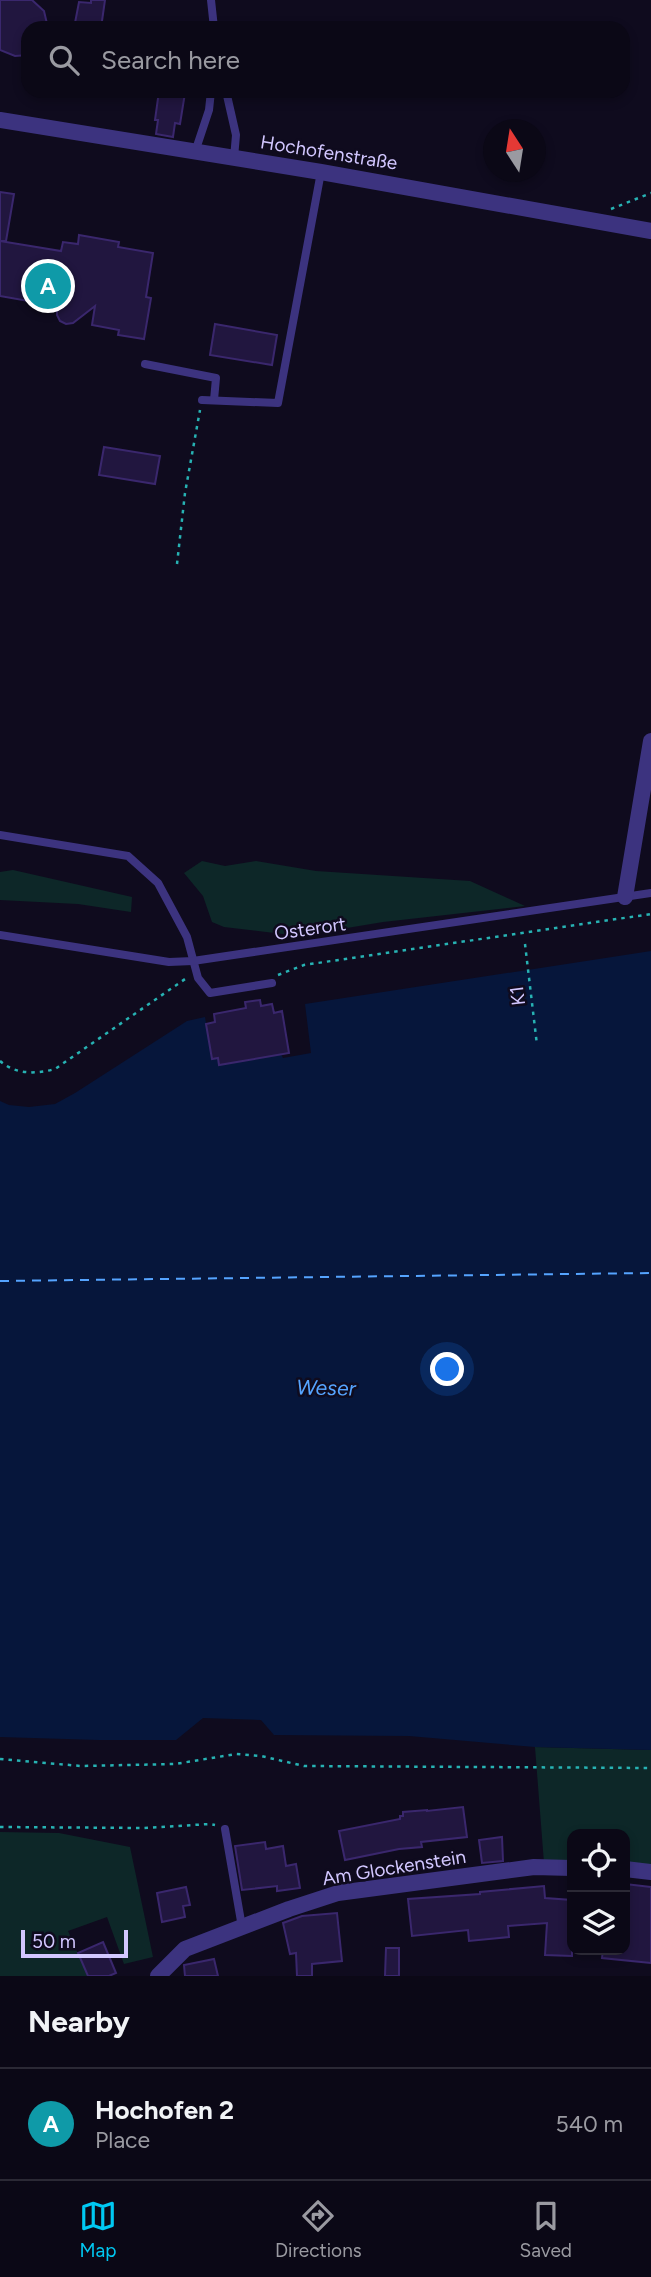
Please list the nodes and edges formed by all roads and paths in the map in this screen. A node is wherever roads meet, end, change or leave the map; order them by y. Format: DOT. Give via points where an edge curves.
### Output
graph roads {
  1 [pos="211,0"];
  2 [pos="213,21"];
  3 [pos="210,98"];
  4 [pos="228,98"];
  5 [pos="0,120"];
  6 [pos="195,152"];
  7 [pos="234,158"];
  8 [pos="321,172"];
  9 [pos="651,194"];
  10 [pos="590,222"];
  11 [pos="651,231"];
  12 [pos="145,364"];
  13 [pos="202,400"];
  14 [pos="214,400"];
  15 [pos="177,564"];
  16 [pos="651,741"];
  17 [pos="0,835"];
  18 [pos="651,893"];
  19 [pos="625,897"];
  20 [pos="651,914"];
  21 [pos="0,935"];
  22 [pos="525,944"];
  23 [pos="192,961"];
  24 [pos="272,983"];
  25 [pos="537,1045"];
  26 [pos="0,1061"];
  27 [pos="0,1759"];
  28 [pos="651,1768"];
  29 [pos="0,1827"];
  30 [pos="225,1829"];
  31 [pos="567,1868"];
  32 [pos="630,1870"];
  33 [pos="651,1872"];
  34 [pos="242,1927"];
  35 [pos="158,1976"];
  1 -- 2 [label="lane"];
  3 -- 6 [label="lane"];
  4 -- 7 [label="lane" via="236,135"];
  5 -- 6 [label="street, Hochofenstraße"];
  6 -- 7 [label="street, Hochofenstraße"];
  7 -- 8 [label="street, Hochofenstraße"];
  8 -- 10 [label="street, Hochofenstraße"];
  8 -- 14 [label="lane" via="278,403"];
  9 -- 10 [label="path"];
  10 -- 11 [label="street, Hochofenstraße"];
  12 -- 14 [label="lane" via="216,378"];
  13 -- 14 [label="lane"];
  13 -- 15 [label="path"];
  16 -- 19 [label="street"];
  17 -- 23 [label="lane" via="128,856 158,883 187,937"];
  18 -- 19 [label="lane, Osterort"];
  19 -- 23 [label="lane, Osterort"];
  20 -- 24 [label="path" via="304,965 279,975"];
  21 -- 23 [label="lane, Osterort" via="169,962"];
  22 -- 25 [label="path, K1"];
  23 -- 24 [label="lane" via="209,993"];
  23 -- 26 [label="path" via="188,976 172,990 55,1069 22,1072"];
  27 -- 28 [label="path" via="81,1766 162,1765 236,1754 304,1766"];
  29 -- 30 [label="path" via="210,1824"];
  30 -- 34 [label="lane"];
  31 -- 34 [label="street, Am Glockenstein" via="534,1867 338,1893"];
  32 -- 33 [label="street"];
  34 -- 35 [label="street, Am Glockenstein" via="185,1949"];
}
